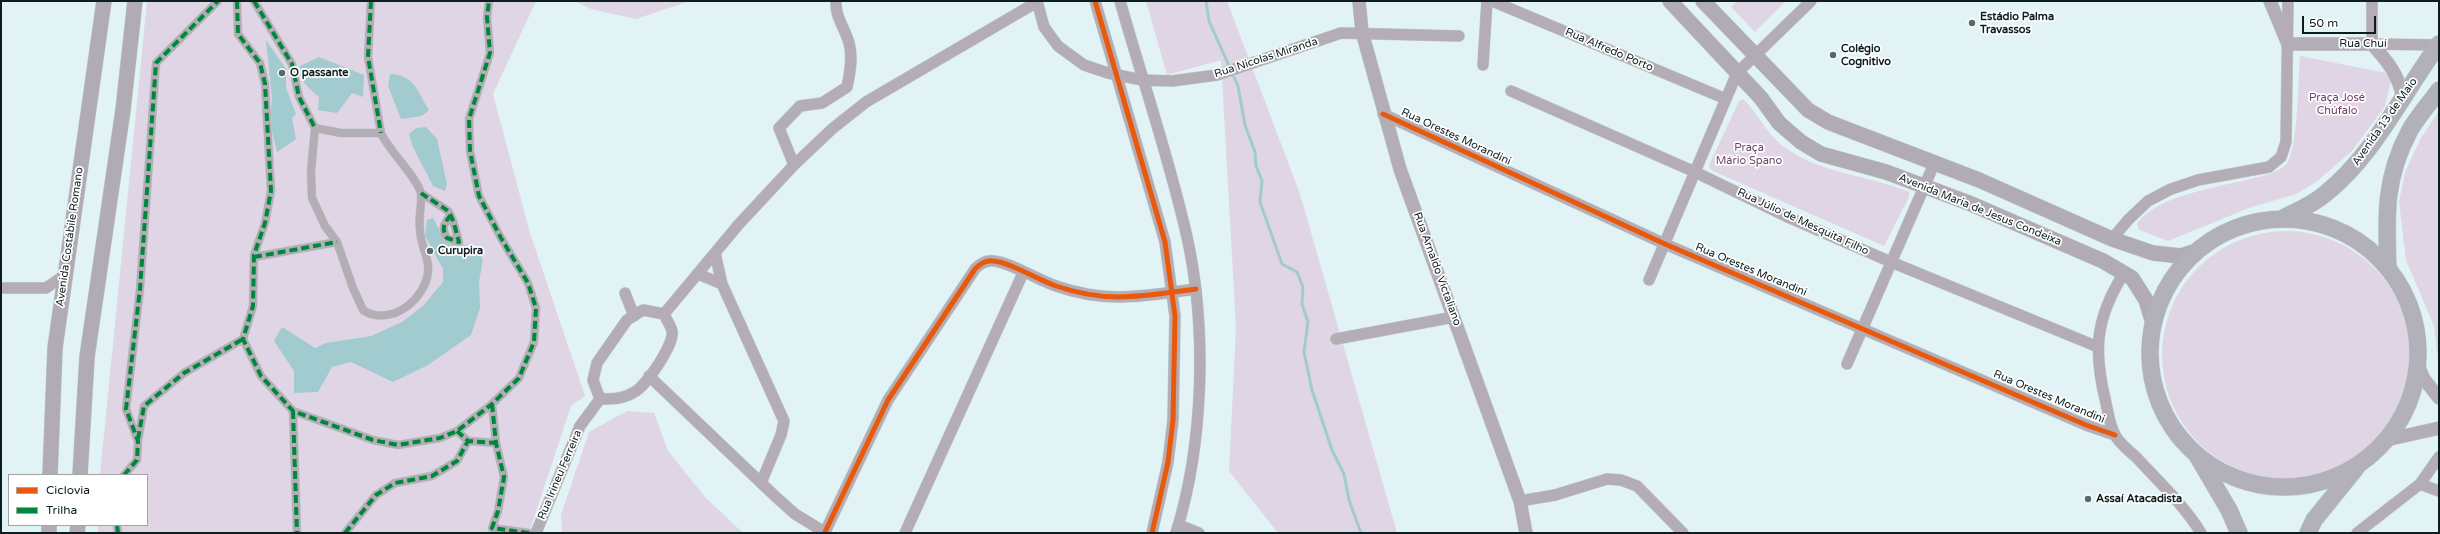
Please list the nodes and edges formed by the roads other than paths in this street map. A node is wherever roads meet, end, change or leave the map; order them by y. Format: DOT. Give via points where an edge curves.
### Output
graph roads {
  1 [pos="104,1"];
  2 [pos="135,1"];
  3 [pos="218,1"];
  4 [pos="236,1"];
  5 [pos="254,1"];
  6 [pos="372,1"];
  7 [pos="489,1"];
  8 [pos="836,1"];
  9 [pos="1095,1"];
  10 [pos="1120,1"];
  11 [pos="1359,1"];
  12 [pos="1487,1"];
  13 [pos="1492,1"];
  14 [pos="1670,1"];
  15 [pos="1703,1"];
  16 [pos="1811,1"];
  17 [pos="2270,1"];
  18 [pos="2288,1"];
  19 [pos="2372,1"];
  20 [pos="1037,2"];
  21 [pos="1362,32"];
  22 [pos="1459,36"];
  23 [pos="2288,44"];
  24 [pos="2372,44"];
  25 [pos="2439,44"];
  26 [pos="1755,56"];
  27 [pos="1484,65"];
  28 [pos="1737,73"];
  29 [pos="1115,74"];
  30 [pos="1142,80"];
  31 [pos="2439,90"];
  32 [pos="1511,91"];
  33 [pos="1726,99"];
  34 [pos="2403,99"];
  35 [pos="1383,114"];
  36 [pos="315,128"];
  37 [pos="381,133"];
  38 [pos="1934,164"];
  39 [pos="794,165"];
  40 [pos="1696,172"];
  41 [pos="1926,187"];
  42 [pos="421,193"];
  43 [pos="450,216"];
  44 [pos="2282,218"];
  45 [pos="2112,239"];
  46 [pos="337,242"];
  47 [pos="1665,244"];
  48 [pos="2194,252"];
  49 [pos="715,253"];
  50 [pos="254,257"];
  51 [pos="1891,262"];
  52 [pos="2388,269"];
  53 [pos="1023,273"];
  54 [pos="2124,273"];
  55 [pos="698,274"];
  56 [pos="65,275"];
  57 [pos="1649,280"];
  58 [pos="722,284"];
  59 [pos="1,288"];
  60 [pos="46,288"];
  61 [pos="1196,289"];
  62 [pos="1172,292"];
  63 [pos="625,293"];
  64 [pos="62,301"];
  65 [pos="664,314"];
  66 [pos="634,316"];
  67 [pos="1454,317"];
  68 [pos="2153,323"];
  69 [pos="1861,329"];
  70 [pos="243,339"];
  71 [pos="1336,339"];
  72 [pos="2098,347"];
  73 [pos="2417,363"];
  74 [pos="1847,364"];
  75 [pos="648,376"];
  76 [pos="2439,398"];
  77 [pos="600,399"];
  78 [pos="492,404"];
  79 [pos="293,411"];
  80 [pos="2439,428"];
  81 [pos="457,431"];
  82 [pos="2115,435"];
  83 [pos="2386,440"];
  84 [pos="138,441"];
  85 [pos="468,441"];
  86 [pos="496,443"];
  87 [pos="2196,454"];
  88 [pos="2439,457"];
  89 [pos="2356,468"];
  90 [pos="50,474"];
  91 [pos="80,474"];
  92 [pos="125,474"];
  93 [pos="761,483"];
  94 [pos="2420,484"];
  95 [pos="2439,491"];
  96 [pos="1520,501"];
  97 [pos="1178,529"];
  98 [pos="491,530"];
  99 [pos="297,533"];
  100 [pos="345,533"];
  101 [pos="529,533"];
  102 [pos="536,533"];
  103 [pos="825,533"];
  104 [pos="905,533"];
  105 [pos="1152,533"];
  106 [pos="1199,533"];
  107 [pos="1526,533"];
  108 [pos="1683,533"];
  109 [pos="2201,533"];
  110 [pos="2239,533"];
  111 [pos="2308,533"];
  112 [pos="2357,533"];
  1 -- 56 [label="main road, Avenida Costábile Romano"];
  2 -- 91 [label="main road" via="123,110 87,357"];
  3 -- 84 [label="street" via="156,63 140,289 126,409"];
  4 -- 50 [label="street" via="238,34 260,63 265,84 271,191 265,223"];
  5 -- 36 [label="street" via="292,64 299,97"];
  6 -- 37 [label="street" via="368,57"];
  7 -- 78 [label="street" via="487,17 490,54 469,119 470,151 479,196 528,283 536,308 534,342 519,378"];
  8 -- 39 [label="street" via="836,10 850,44 851,71 847,87 822,103 800,106 779,128"];
  9 -- 29 [label="street"];
  10 -- 30 [label="street"];
  11 -- 21 [label="street, Rua Arnaldo Victaliano"];
  12 -- 27 [label="street"];
  13 -- 33 [label="street, Rua Alfredo Porto"];
  14 -- 28 [label="main road, Avenida Maria de Jesus Condeixa"];
  15 -- 26 [label="main road"];
  16 -- 26 [label="street"];
  17 -- 23 [label="street"];
  18 -- 23 [label="street"];
  19 -- 24 [label="street"];
  20 -- 29 [label="street, Rua Nicolas Miranda" via="1044,27 1058,46 1084,65"];
  20 -- 39 [label="street" via="866,102 832,129"];
  21 -- 22 [label="street, Rua Nicolas Miranda"];
  21 -- 30 [label="street, Rua Nicolas Miranda" via="1341,33 1217,76 1172,81"];
  21 -- 35 [label="street, Rua Arnaldo Victaliano"];
  23 -- 24 [label="street, Rua Chuí"];
  23 -- 45 [label="street" via="2286,142 2282,157 2269,167 2198,180 2148,201"];
  24 -- 25 [label="street, Rua Chuí"];
  24 -- 34 [label="street" via="2394,70 2400,82"];
  25 -- 34 [label="main road, Avenida 13 de Maio"];
  26 -- 28 [label="street"];
  26 -- 38 [label="main road" via="1808,110 1828,122"];
  28 -- 33 [label="street"];
  28 -- 41 [label="main road, Avenida Maria de Jesus Condeixa" via="1780,123 1801,142 1828,156 1886,172"];
  29 -- 30 [label="street, Rua Nicolas Miranda"];
  29 -- 62 [label="street" via="1165,242"];
  30 -- 61 [label="street" via="1187,236"];
  31 -- 52 [label="main road" via="2410,129 2392,170 2386,210"];
  32 -- 40 [label="street, Rua Júlio de Mesquita Filho"];
  33 -- 40 [label="street"];
  34 -- 44 [label="main road, Avenida 13 de Maio" via="2363,157 2344,178 2308,206"];
  35 -- 47 [label="street, Rua Orestes Morandini"];
  35 -- 67 [label="street, Rua Arnaldo Victaliano" via="1400,169"];
  36 -- 37 [label="street" via="341,133"];
  36 -- 46 [label="street" via="311,172 312,198 325,226"];
  37 -- 42 [label="street" via="386,145 404,165"];
  38 -- 41 [label="street"];
  38 -- 45 [label="main road" via="1979,180"];
  39 -- 49 [label="street"];
  40 -- 47 [label="street"];
  40 -- 51 [label="street, Rua Júlio de Mesquita Filho" via="1790,218"];
  41 -- 51 [label="street"];
  41 -- 54 [label="main road, Avenida Maria de Jesus Condeixa" via="2103,261"];
  42 -- 43 [label="street" via="437,206 446,209"];
  42 -- 46 [label="street" via="420,232 428,261 427,277 418,296 404,308 386,316 368,314 363,310 352,288"];
  44 -- 48 [label="main road" via="2250,222 2220,234"];
  44 -- 52 [label="main road" via="2313,222 2341,231 2367,247"];
  45 -- 48 [label="main road" via="2167,257"];
  46 -- 50 [label="street"];
  47 -- 57 [label="street"];
  47 -- 69 [label="street, Rua Orestes Morandini"];
  48 -- 68 [label="main road" via="2176,273 2162,297"];
  49 -- 55 [label="street"];
  49 -- 58 [label="street"];
  50 -- 70 [label="street" via="252,306"];
  51 -- 69 [label="street"];
  51 -- 72 [label="street, Rua Júlio de Mesquita Filho"];
  52 -- 73 [label="main road" via="2404,292 2414,319"];
  53 -- 62 [label="street" via="1072,292 1102,297 1140,297"];
  53 -- 103 [label="street" via="992,260 982,262 975,269 888,400"];
  53 -- 104 [label="street"];
  54 -- 68 [label="main road, Avenida Maria de Jesus Condeixa" via="2132,278 2146,300"];
  54 -- 72 [label="street" via="2110,296 2101,322"];
  55 -- 58 [label="street"];
  55 -- 65 [label="street"];
  56 -- 60 [label="street"];
  56 -- 64 [label="main road, Avenida Costábile Romano"];
  58 -- 93 [label="street" via="784,420 781,435"];
  59 -- 60 [label="street"];
  60 -- 64 [label="street"];
  61 -- 62 [label="street"];
  61 -- 97 [label="street" via="1200,379 1190,470"];
  62 -- 105 [label="street" via="1175,316 1173,420 1168,462"];
  63 -- 66 [label="street"];
  64 -- 90 [label="main road, Avenida Costábile Romano" via="54,348"];
  65 -- 66 [label="street" via="643,310"];
  65 -- 75 [label="street" via="672,332 668,350"];
  66 -- 77 [label="street" via="620,329 597,363 593,380"];
  67 -- 71 [label="street"];
  67 -- 96 [label="street, Rua Arnaldo Victaliano"];
  68 -- 87 [label="main road" via="2150,351 2155,387 2162,407 2176,432"];
  69 -- 74 [label="street"];
  69 -- 82 [label="street, Rua Orestes Morandini"];
  70 -- 79 [label="street" via="261,376"];
  70 -- 84 [label="street" via="184,373 144,406"];
  72 -- 82 [label="street" via="2100,377"];
  73 -- 76 [label="street" via="2424,379"];
  73 -- 83 [label="main road" via="2411,397 2401,420"];
  75 -- 77 [label="street" via="637,391 620,400"];
  75 -- 93 [label="street"];
  77 -- 102 [label="street, Rua Irineu Ferreira" via="580,426"];
  78 -- 81 [label="street"];
  78 -- 86 [label="street"];
  79 -- 81 [label="street" via="372,440 398,445 440,438"];
  79 -- 99 [label="street"];
  80 -- 83 [label="street"];
  81 -- 85 [label="street"];
  82 -- 109 [label="street" via="2173,496"];
  83 -- 89 [label="main road"];
  84 -- 92 [label="street" via="137,460"];
  85 -- 86 [label="street"];
  85 -- 100 [label="street" via="457,460 432,476 395,483 376,495"];
  86 -- 98 [label="street" via="504,477 498,510"];
  87 -- 89 [label="main road" via="2231,476 2271,486 2313,484"];
  87 -- 110 [label="main road" via="2229,510"];
  88 -- 94 [label="street"];
  89 -- 111 [label="main road" via="2314,520"];
  93 -- 103 [label="street" via="795,514"];
  94 -- 95 [label="street"];
  94 -- 112 [label="street"];
  96 -- 107 [label="street, Rua Arnaldo Victaliano"];
  96 -- 108 [label="street" via="1555,495 1607,479 1621,480 1637,486"];
  97 -- 106 [label="street"];
  98 -- 101 [label="street"];
}
